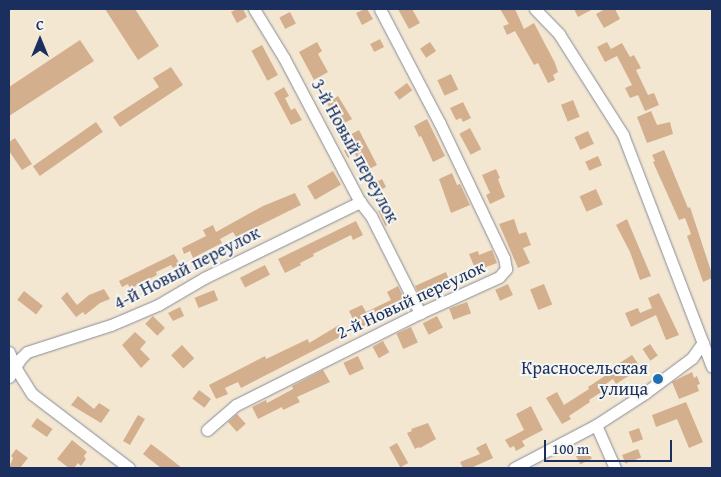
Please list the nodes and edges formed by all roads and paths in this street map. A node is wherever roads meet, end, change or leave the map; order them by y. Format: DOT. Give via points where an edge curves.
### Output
graph roads {
  1 [pos="254,9"];
  2 [pos="380,9"];
  3 [pos="540,11"];
  4 [pos="360,202"];
  5 [pos="420,313"];
  6 [pos="703,342"];
  7 [pos="9,352"];
  8 [pos="712,367"];
  9 [pos="12,372"];
  10 [pos="596,425"];
  11 [pos="208,430"];
  12 [pos="129,468"];
  13 [pos="514,468"];
  14 [pos="615,468"];
  1 -- 4 [label="street, 3-й Новый переулок" via="284,58"];
  2 -- 5 [label="street, 2-й Новый переулок" via="506,264 504,274 499,278"];
  3 -- 6 [label="street" via="559,34 622,135"];
  4 -- 5 [label="street, 3-й Новый переулок" via="371,216"];
  4 -- 9 [label="street, 4-й Новый переулок" via="204,278 158,305 111,325 28,352"];
  5 -- 11 [label="street, 2-й Новый переулок" via="236,404"];
  6 -- 8 [label="street"];
  6 -- 10 [label="street" via="692,358"];
  7 -- 9 [label="street"];
  9 -- 12 [label="street" via="32,394"];
  10 -- 13 [label="street"];
  10 -- 14 [label="street"];
}
